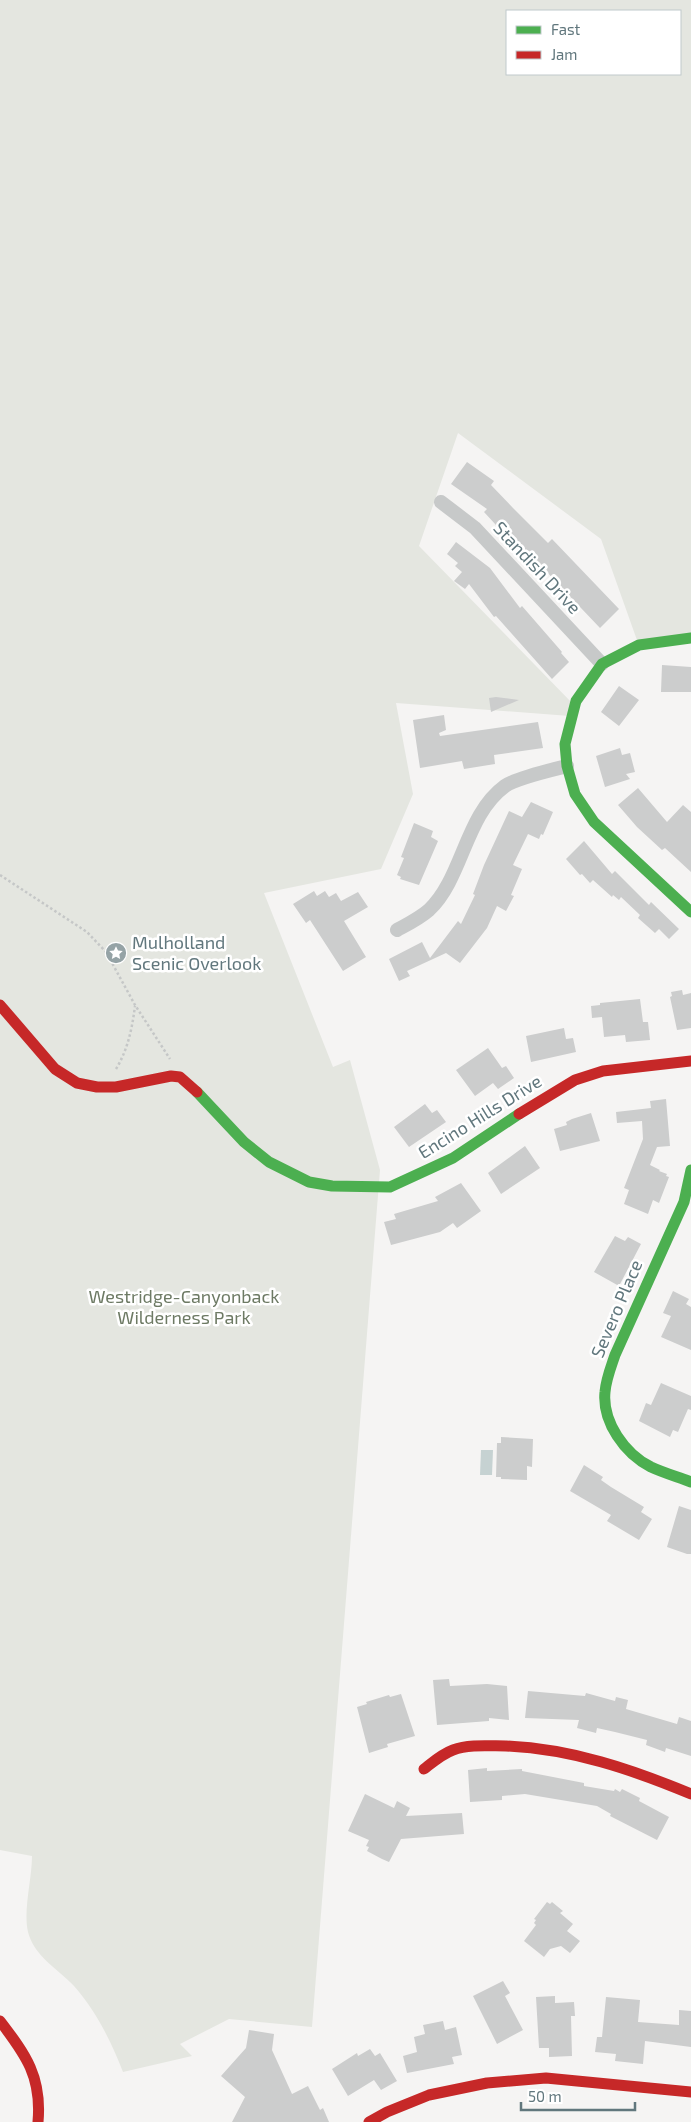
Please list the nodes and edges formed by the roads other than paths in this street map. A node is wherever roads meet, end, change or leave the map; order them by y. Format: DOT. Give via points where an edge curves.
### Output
graph roads {
  1 [pos="441,502"];
  2 [pos="691,638"];
  3 [pos="602,664"];
  4 [pos="566,766"];
  5 [pos="691,912"];
  6 [pos="397,930"];
  7 [pos="0,1005"];
  8 [pos="691,1061"];
  9 [pos="691,1170"];
  10 [pos="691,1482"];
  11 [pos="424,1769"];
  12 [pos="691,1794"];
  13 [pos="0,2021"];
  14 [pos="691,2092"];
  15 [pos="38,2122"];
  16 [pos="369,2122"];
  1 -- 3 [label="street, Standish Drive" via="475,528"];
  2 -- 3 [label="street" via="639,645"];
  3 -- 4 [label="street" via="576,701 566,744"];
  4 -- 5 [label="street" via="575,794 594,822"];
  4 -- 6 [label="street" via="507,785 495,794 478,818 441,895 429,910"];
  7 -- 8 [label="street, Encino Hills Drive" via="55,1069 77,1083 116,1087 175,1076 185,1080 244,1142 269,1162 309,1182 332,1186 390,1187 408,1180 453,1158 575,1080 603,1071"];
  9 -- 10 [label="street, Severo Place" via="684,1202 614,1355 604,1403 615,1434 631,1452 649,1467"];
  11 -- 12 [label="street" via="451,1750 527,1746 611,1762"];
  13 -- 15 [label="street" via="25,2053 37,2079"];
  14 -- 16 [label="street" via="546,2078 487,2083 429,2095"];
}
